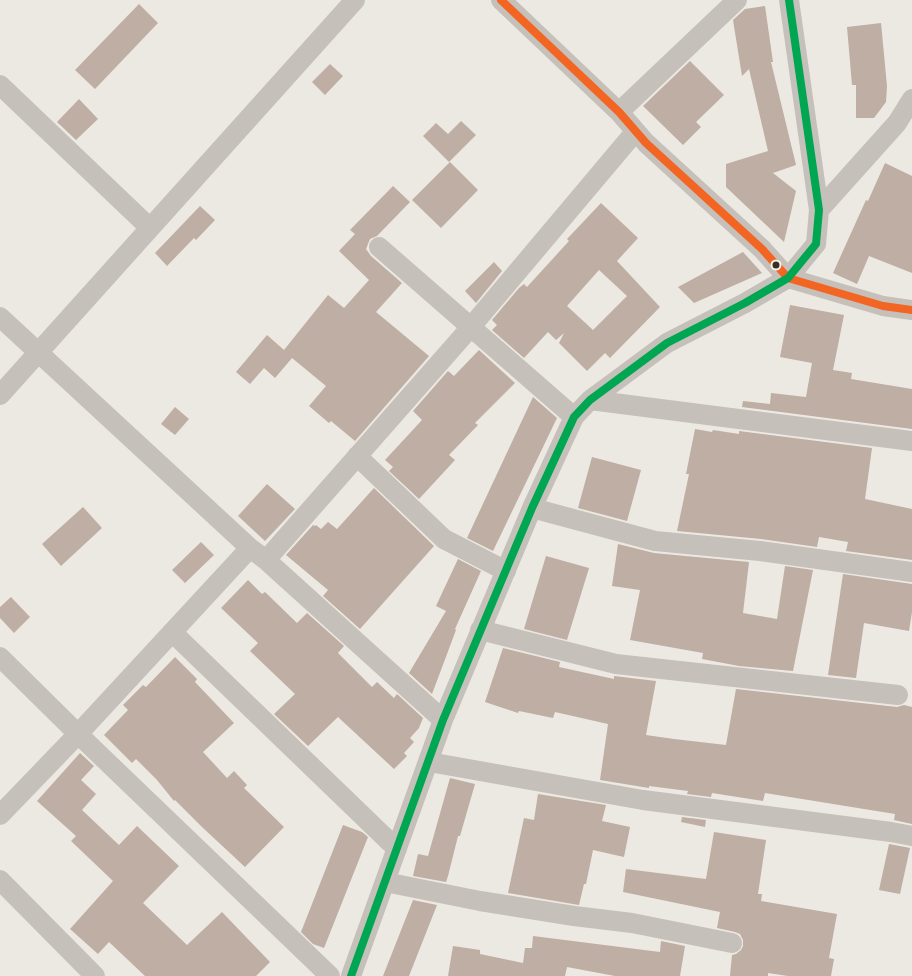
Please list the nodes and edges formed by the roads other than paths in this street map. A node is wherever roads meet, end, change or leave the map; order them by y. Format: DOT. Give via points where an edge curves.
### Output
graph roads {
  1 [pos="356,0"];
  2 [pos="501,0"];
  3 [pos="737,0"];
  4 [pos="789,0"];
  5 [pos="0,85"];
  6 [pos="912,99"];
  7 [pos="619,112"];
  8 [pos="635,132"];
  9 [pos="819,210"];
  10 [pos="150,228"];
  11 [pos="379,247"];
  12 [pos="788,278"];
  13 [pos="912,310"];
  14 [pos="0,317"];
  15 [pos="470,328"];
  16 [pos="38,353"];
  17 [pos="0,395"];
  18 [pos="590,400"];
  19 [pos="574,417"];
  20 [pos="912,441"];
  21 [pos="357,456"];
  22 [pos="532,508"];
  23 [pos="250,548"];
  24 [pos="266,560"];
  25 [pos="506,571"];
  26 [pos="912,572"];
  27 [pos="480,630"];
  28 [pos="172,632"];
  29 [pos="0,657"];
  30 [pos="898,695"];
  31 [pos="443,720"];
  32 [pos="78,734"];
  33 [pos="429,762"];
  34 [pos="0,814"];
  35 [pos="912,836"];
  36 [pos="397,849"];
  37 [pos="0,880"];
  38 [pos="385,882"];
  39 [pos="732,943"];
  40 [pos="95,976"];
  41 [pos="330,976"];
  42 [pos="351,976"];
  1 -- 10 [label="street"];
  2 -- 7 [label="street"];
  3 -- 7 [label="street"];
  4 -- 9 [label="street"];
  5 -- 10 [label="street"];
  6 -- 9 [label="street" via="897,123"];
  7 -- 8 [label="street"];
  8 -- 12 [label="street" via="762,249"];
  8 -- 15 [label="street"];
  9 -- 12 [label="street" via="816,244"];
  10 -- 16 [label="street"];
  11 -- 15 [label="street"];
  12 -- 13 [label="street" via="883,306"];
  12 -- 18 [label="street" via="667,343"];
  14 -- 16 [label="street"];
  15 -- 19 [label="street"];
  15 -- 21 [label="street"];
  16 -- 17 [label="street"];
  16 -- 23 [label="street"];
  18 -- 19 [label="street"];
  18 -- 20 [label="street"];
  19 -- 22 [label="street"];
  21 -- 24 [label="street"];
  21 -- 25 [label="street" via="444,539"];
  22 -- 25 [label="street"];
  22 -- 26 [label="street" via="655,541 760,551"];
  23 -- 24 [label="street"];
  23 -- 28 [label="street"];
  24 -- 31 [label="street"];
  25 -- 27 [label="street"];
  27 -- 30 [label="street" via="616,664"];
  27 -- 31 [label="street"];
  28 -- 32 [label="street"];
  28 -- 36 [label="street"];
  29 -- 32 [label="street"];
  31 -- 33 [label="street"];
  32 -- 34 [label="street"];
  32 -- 41 [label="street"];
  33 -- 35 [label="street" via="643,800"];
  33 -- 36 [label="street"];
  36 -- 38 [label="street"];
  37 -- 40 [label="street"];
  38 -- 39 [label="street" via="489,903 632,923"];
  38 -- 42 [label="street"];
}
